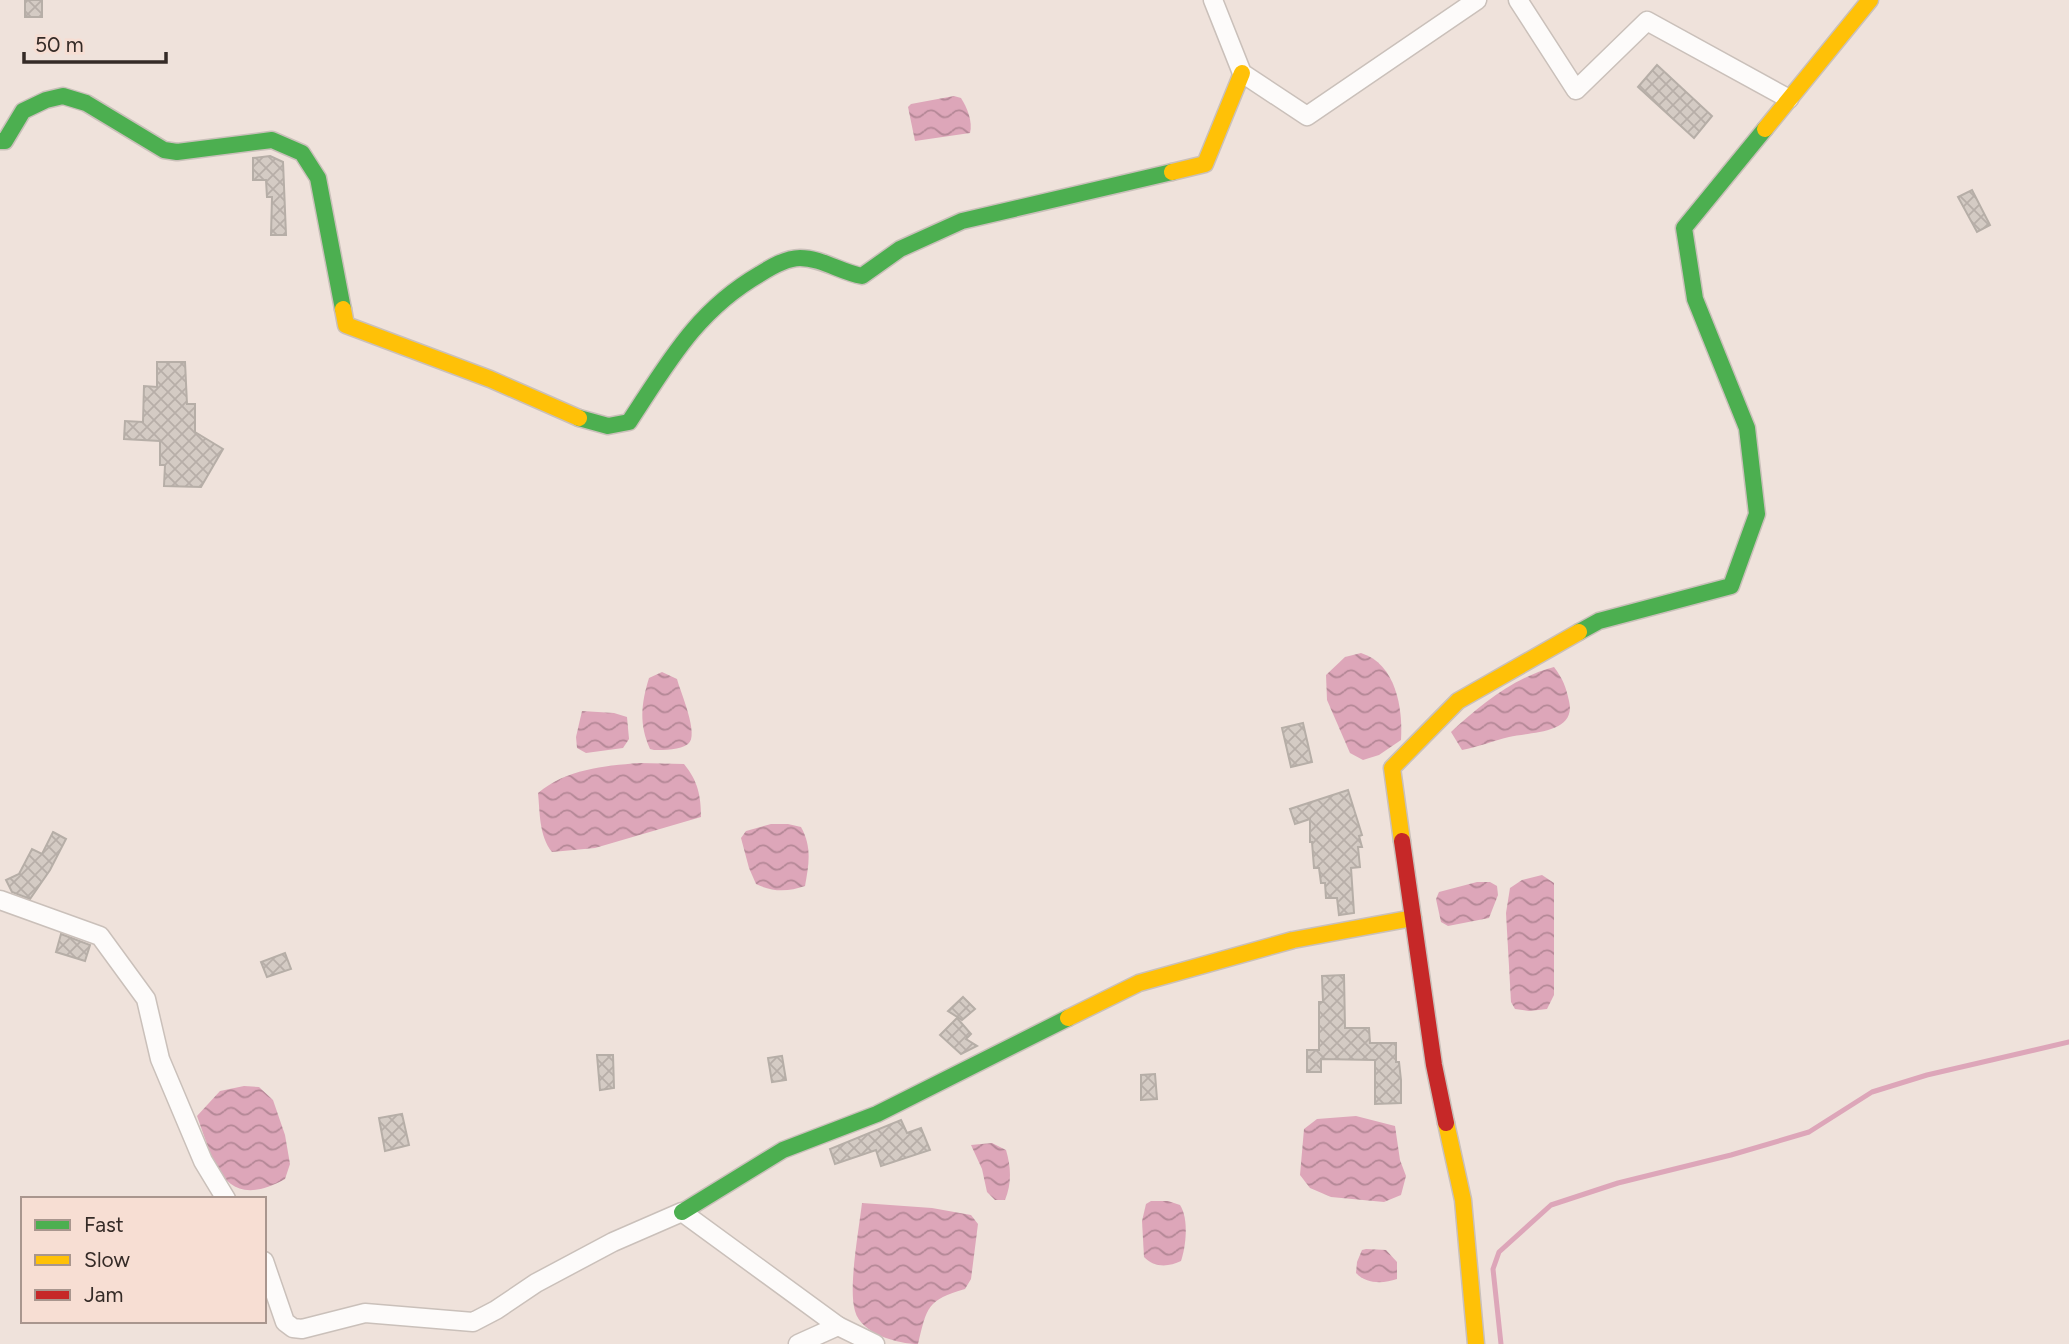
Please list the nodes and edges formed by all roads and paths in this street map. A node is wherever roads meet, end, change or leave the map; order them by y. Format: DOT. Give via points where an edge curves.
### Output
graph roads {
  1 [pos="1213,0"];
  2 [pos="1477,0"];
  3 [pos="1518,0"];
  4 [pos="1870,0"];
  5 [pos="1242,73"];
  6 [pos="1789,99"];
  7 [pos="0,141"];
  8 [pos="0,900"];
  9 [pos="1413,918"];
  10 [pos="225,1197"];
  11 [pos="682,1212"];
  12 [pos="266,1267"];
  13 [pos="838,1326"];
  14 [pos="798,1344"];
  15 [pos="875,1344"];
  16 [pos="1476,1344"];
  1 -- 5 [label="street"];
  2 -- 5 [label="street" via="1307,116"];
  3 -- 6 [label="street" via="1576,90 1647,21"];
  4 -- 6 [label="street"];
  5 -- 7 [label="street" via="1205,164 962,221 900,248 862,276 816,260 797,258 779,264 710,311 686,336 629,422 608,426 572,416 490,379 346,325 317,178 302,153 272,140 164,150 86,103 63,96 23,111 5,141"];
  6 -- 9 [label="street" via="1684,228 1695,299 1747,428 1757,514 1731,586 1599,621 1458,702 1392,768"];
  8 -- 10 [label="street" via="100,936 146,999 160,1059 202,1161"];
  9 -- 11 [label="street" via="1293,940 1139,983 877,1114 783,1150"];
  9 -- 16 [label="street" via="1434,1065 1463,1200"];
  11 -- 12 [label="street" via="613,1242 473,1322 365,1314 293,1328 285,1322"];
  11 -- 13 [label="street"];
  13 -- 14 [label="street"];
  13 -- 15 [label="street"];
}
